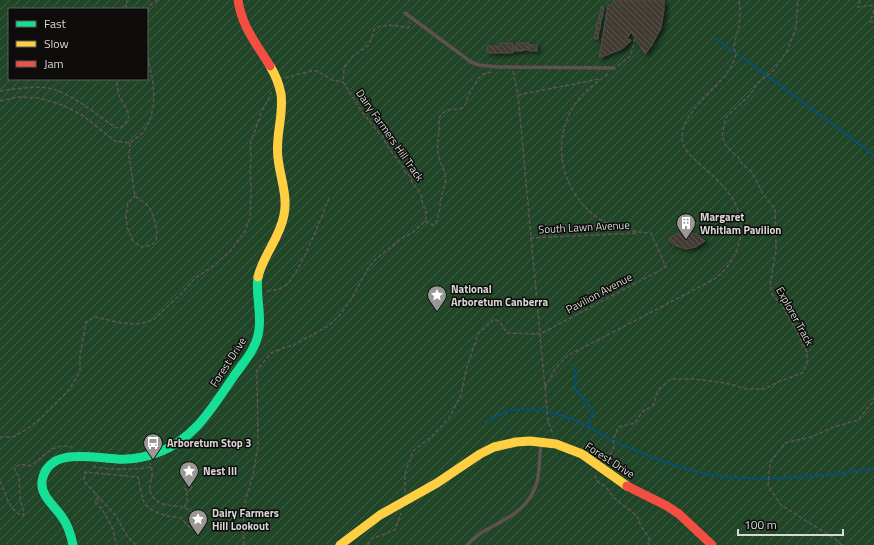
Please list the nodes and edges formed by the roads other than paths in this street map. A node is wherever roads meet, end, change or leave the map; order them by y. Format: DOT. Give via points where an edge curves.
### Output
graph roads {
  1 [pos="238,0"];
  2 [pos="405,13"];
  3 [pos="614,68"];
  4 [pos="542,441"];
  5 [pos="73,545"];
  6 [pos="340,545"];
  7 [pos="467,545"];
  8 [pos="712,545"];
  1 -- 5 [label="street, Forest Drive" via="245,28 278,81 282,104 278,159 285,213 259,272 257,292 260,328 246,358 209,413 190,434 175,444 149,455 123,458 71,456 56,461 48,468 42,482 43,490 69,529"];
  2 -- 3 [label="lane" via="470,62 512,67"];
  4 -- 6 [label="street, Forest Drive" via="516,442 494,447 380,515"];
  4 -- 7 [label="lane" via="537,481 530,498 506,520 480,534"];
  4 -- 8 [label="street, Forest Drive" via="582,454 627,486 667,506"];
}
